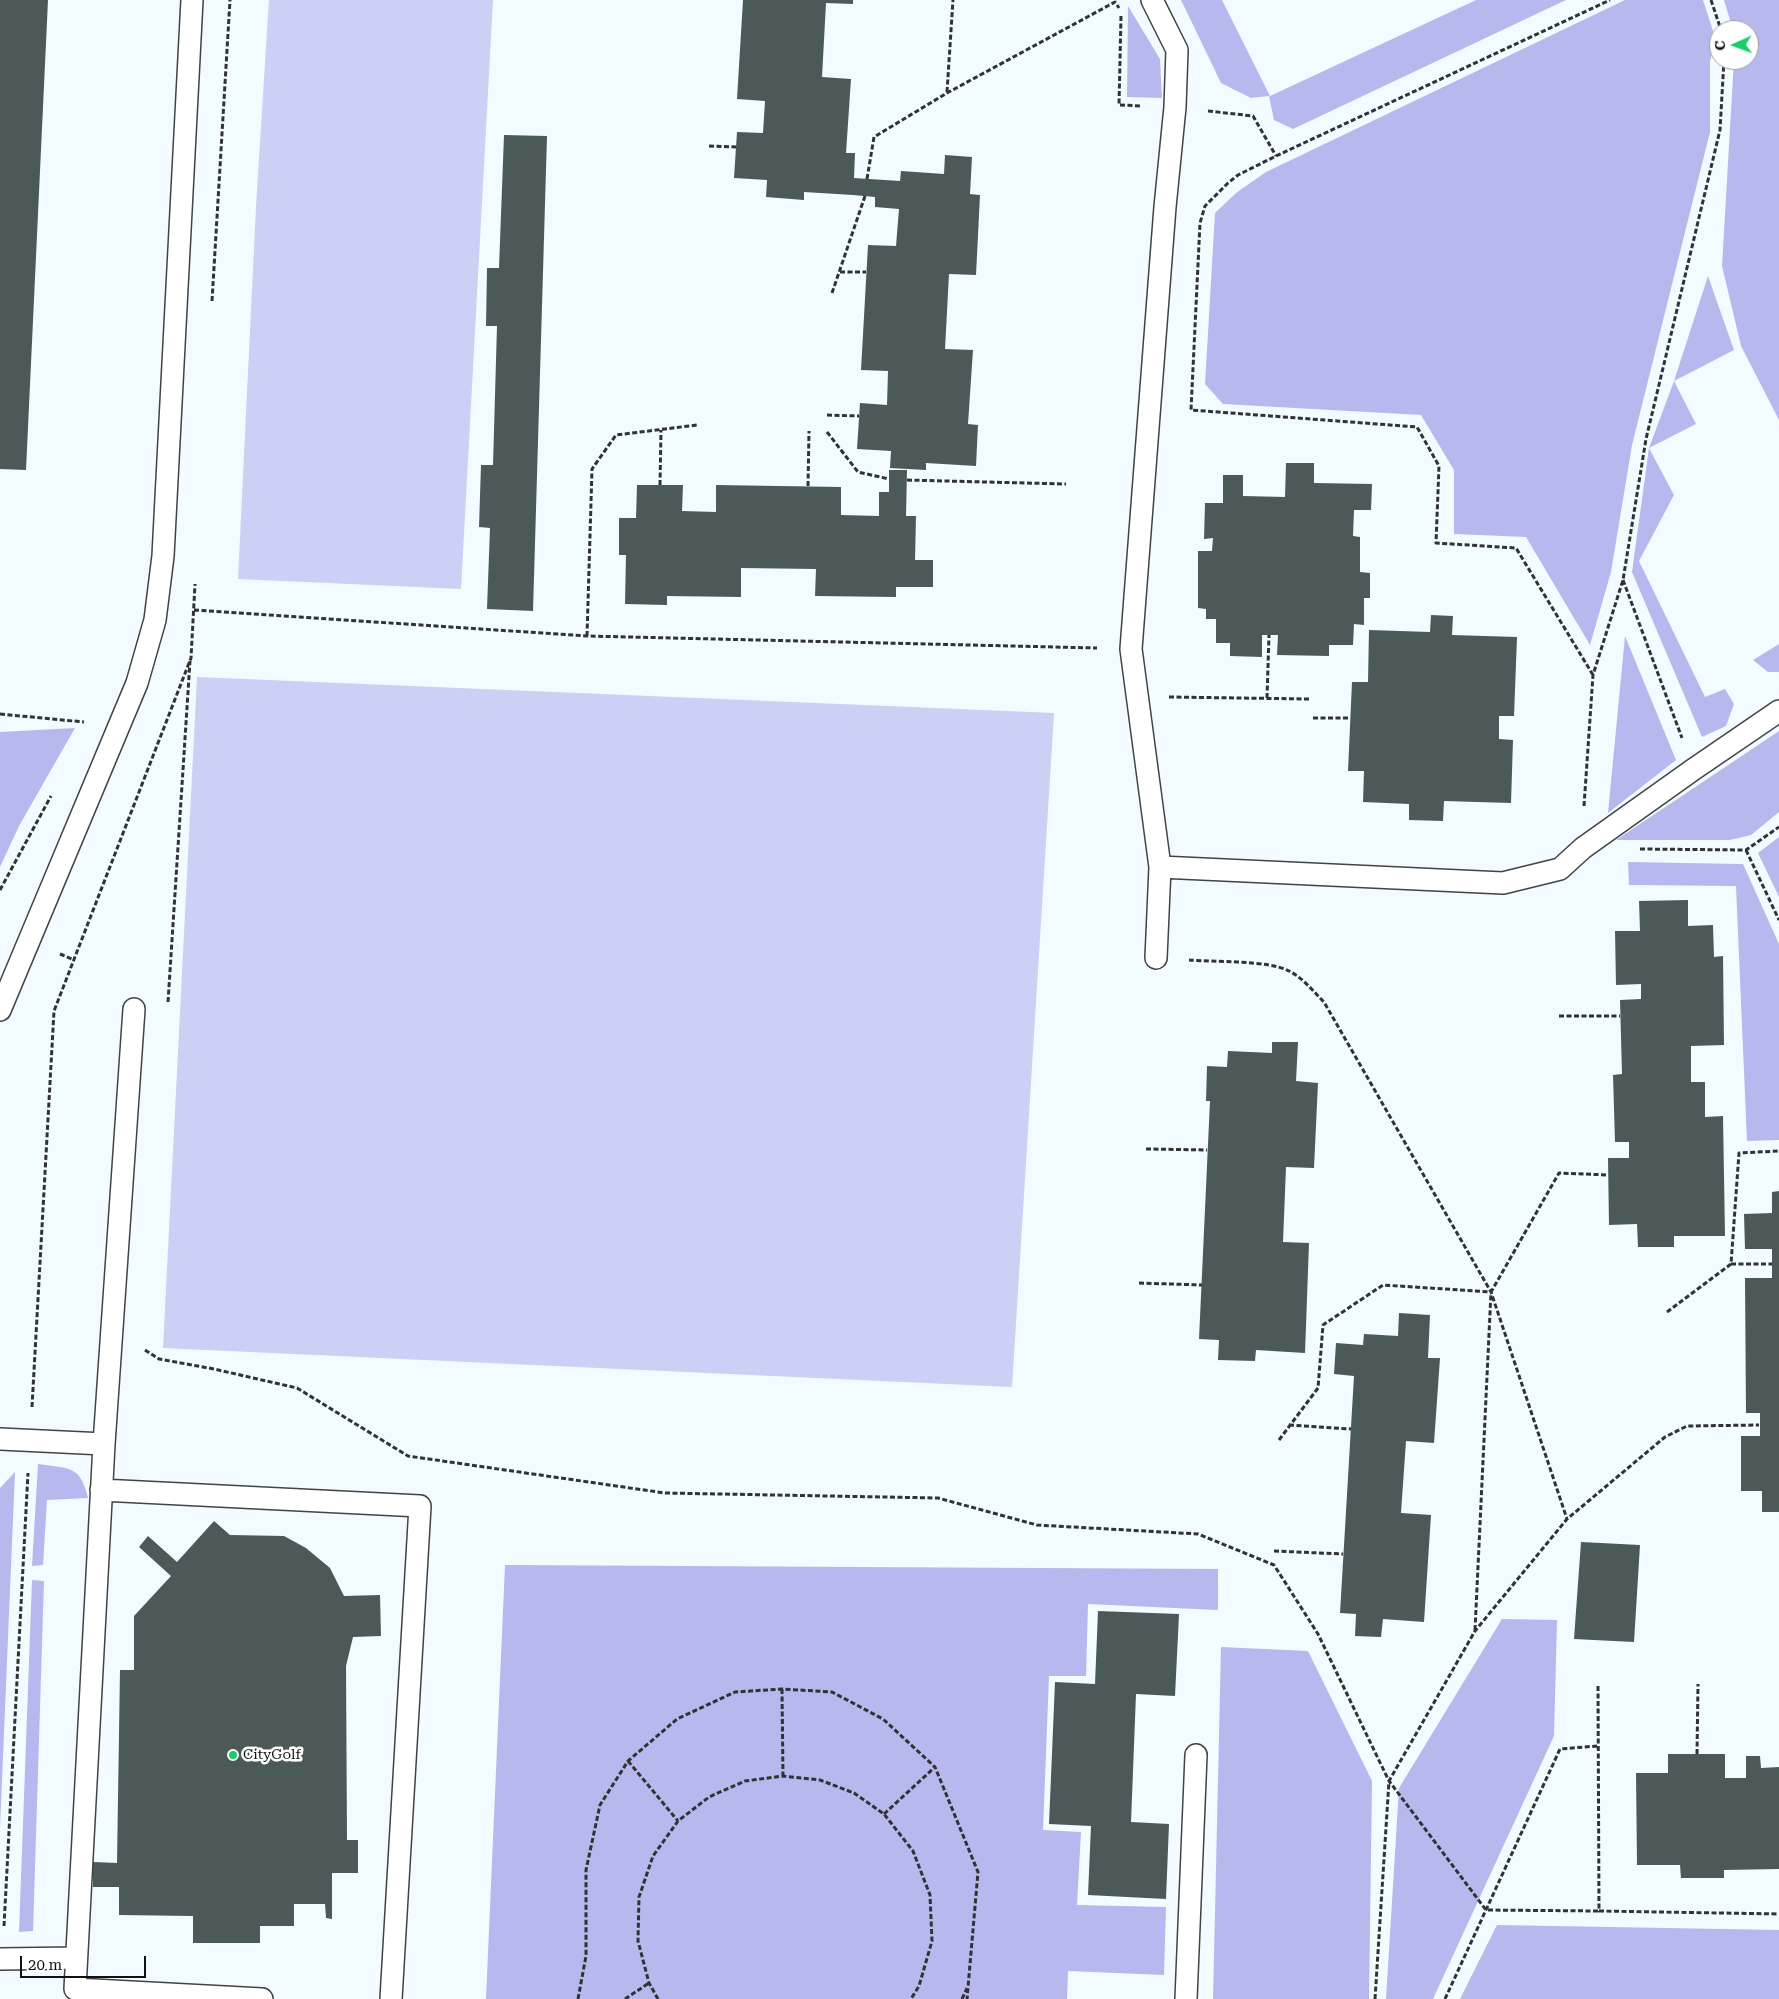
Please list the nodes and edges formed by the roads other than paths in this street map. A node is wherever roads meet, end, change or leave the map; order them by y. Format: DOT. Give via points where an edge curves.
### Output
graph roads {
  1 [pos="192,0"];
  2 [pos="1152,0"];
  3 [pos="1779,711"];
  4 [pos="1160,867"];
  5 [pos="1156,958"];
  6 [pos="134,1009"];
  7 [pos="0,1010"];
  8 [pos="0,1439"];
  9 [pos="104,1444"];
  10 [pos="101,1490"];
  11 [pos="1196,1755"];
  12 [pos="76,1958"];
  13 [pos="0,1959"];
  14 [pos="262,1999"];
  15 [pos="391,1999"];
  16 [pos="1186,1999"];
  1 -- 7 [label="lane" via="163,556 155,620 137,683"];
  2 -- 4 [label="lane" via="1177,50 1131,649"];
  3 -- 4 [label="lane" via="1583,848 1560,869 1503,883"];
  4 -- 5 [label="lane"];
  6 -- 9 [label="lane"];
  8 -- 9 [label="lane"];
  9 -- 10 [label="lane"];
  10 -- 12 [label="lane"];
  10 -- 15 [label="lane" via="420,1506"];
  11 -- 16 [label="lane"];
  12 -- 13 [label="lane"];
  12 -- 14 [label="lane" via="75,1989"];
}
